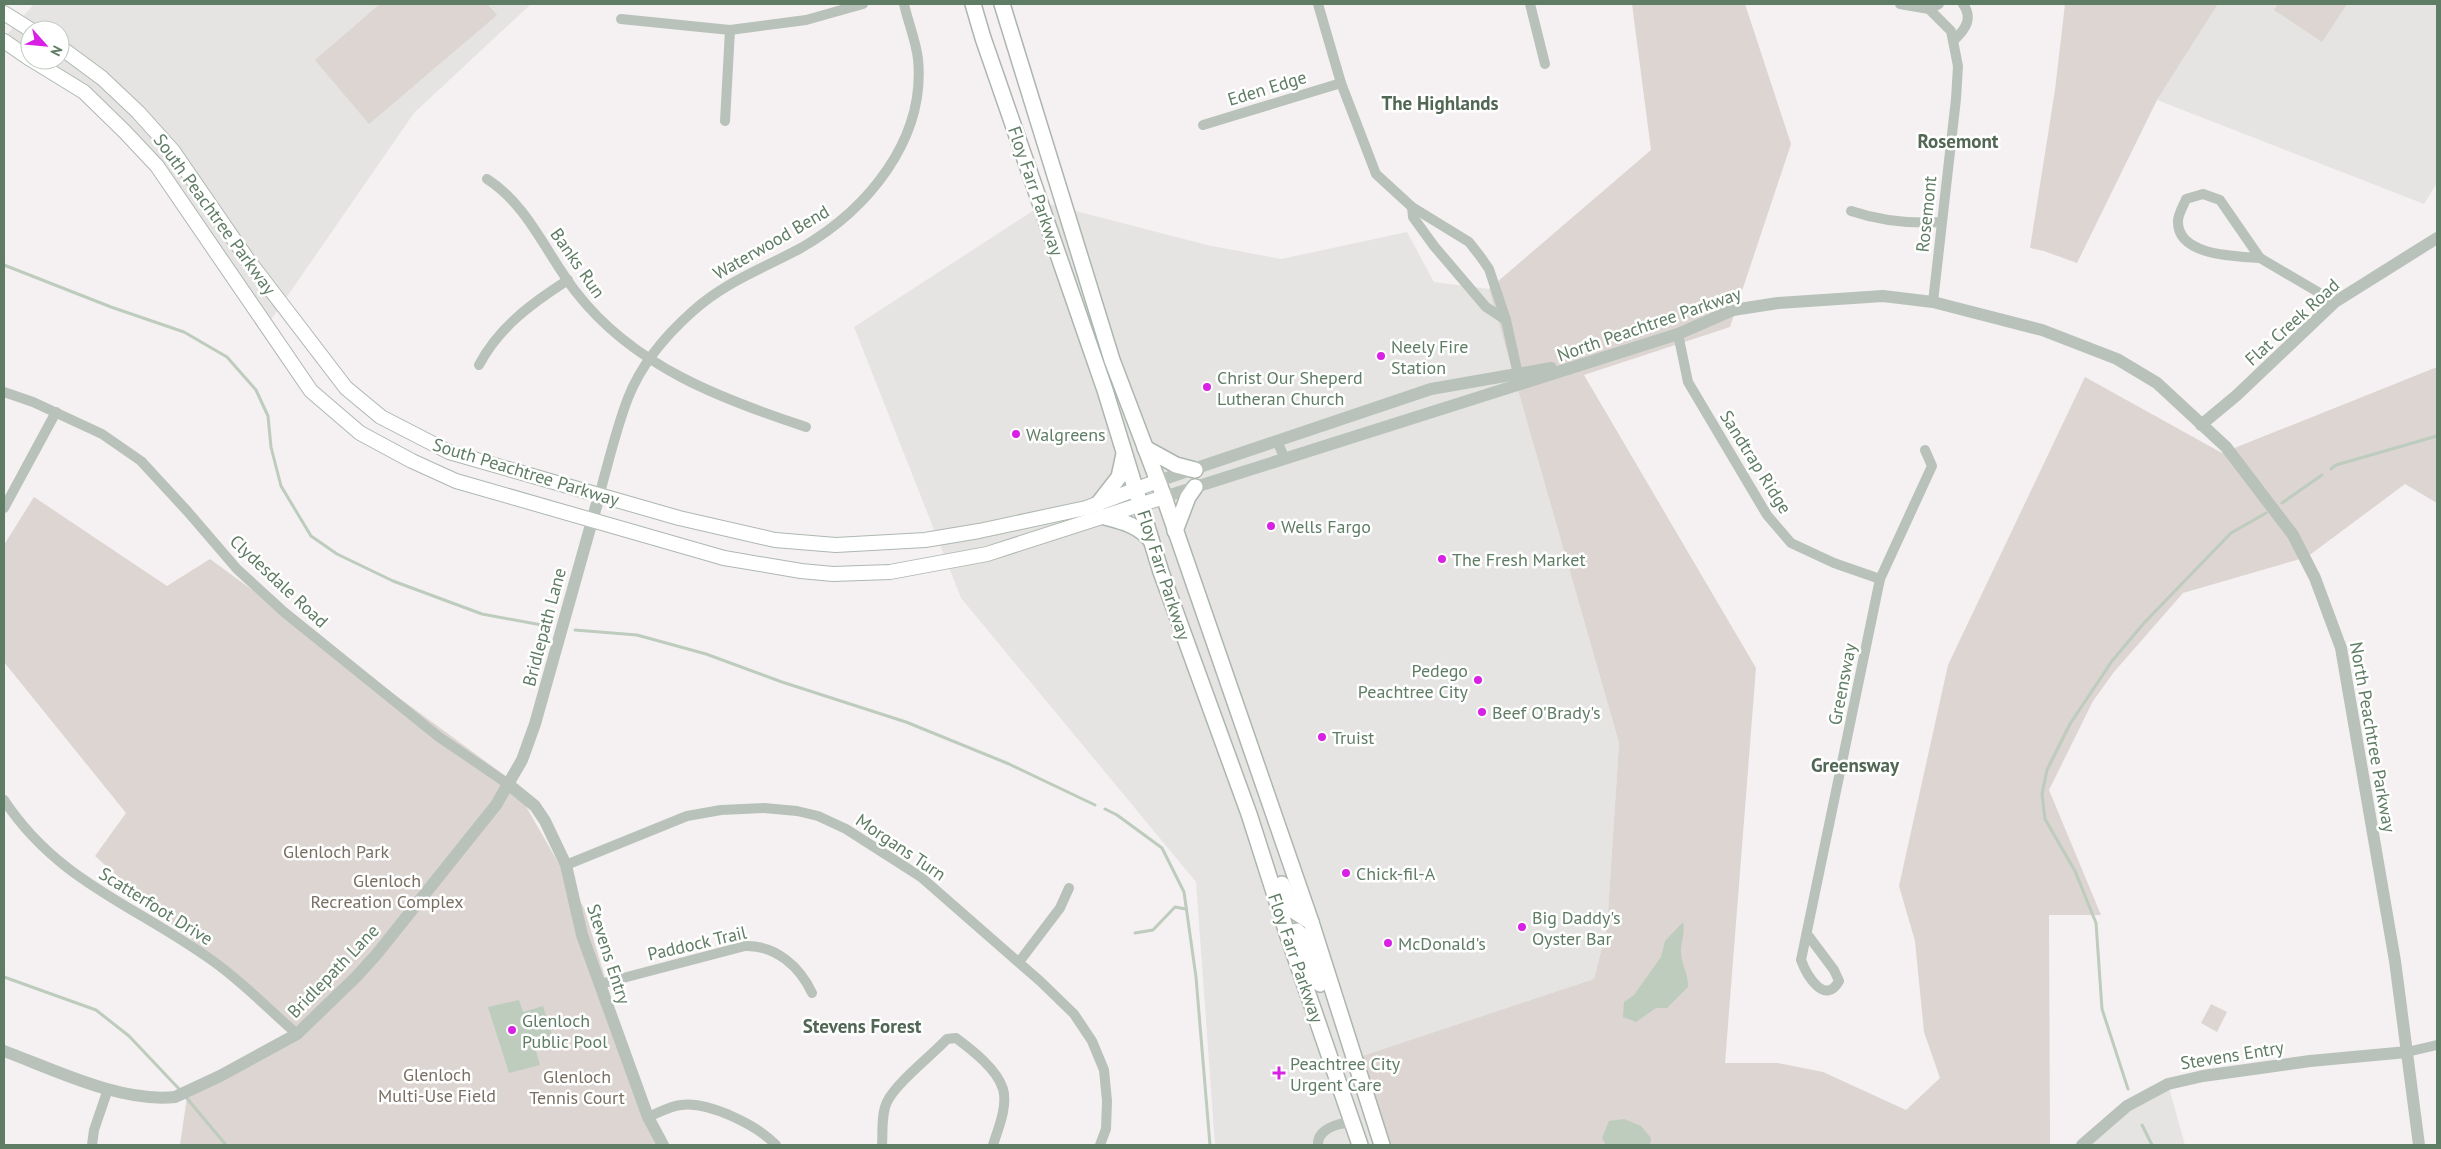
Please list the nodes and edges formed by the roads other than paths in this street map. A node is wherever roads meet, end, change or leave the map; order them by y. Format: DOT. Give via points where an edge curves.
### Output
graph roads {
  1 [pos="863,4"];
  2 [pos="904,4"];
  3 [pos="973,4"];
  4 [pos="1002,4"];
  5 [pos="1318,4"];
  6 [pos="1530,4"];
  7 [pos="1900,4"];
  8 [pos="1963,4"];
  9 [pos="1934,6"];
  10 [pos="4,13"];
  11 [pos="621,19"];
  12 [pos="20,23"];
  13 [pos="730,30"];
  14 [pos="1954,40"];
  15 [pos="4,42"];
  16 [pos="20,52"];
  17 [pos="70,54"];
  18 [pos="1545,64"];
  19 [pos="49,70"];
  20 [pos="1341,83"];
  21 [pos="725,121"];
  22 [pos="1203,125"];
  23 [pos="487,179"];
  24 [pos="1412,207"];
  25 [pos="1851,211"];
  26 [pos="1941,222"];
  27 [pos="2437,238"];
  28 [pos="2260,258"];
  29 [pos="568,280"];
  30 [pos="1933,302"];
  31 [pos="2335,302"];
  32 [pos="1506,320"];
  33 [pos="1678,334"];
  34 [pos="650,359"];
  35 [pos="479,365"];
  36 [pos="1519,379"];
  37 [pos="4,392"];
  38 [pos="56,412"];
  39 [pos="2202,425"];
  40 [pos="806,427"];
  41 [pos="1277,441"];
  42 [pos="1145,448"];
  43 [pos="1925,450"];
  44 [pos="1124,453"];
  45 [pos="1285,458"];
  46 [pos="1195,470"];
  47 [pos="1158,482"];
  48 [pos="1195,487"];
  49 [pos="1136,489"];
  50 [pos="599,496"];
  51 [pos="1164,497"];
  52 [pos="1141,505"];
  53 [pos="4,508"];
  54 [pos="1102,510"];
  55 [pos="592,520"];
  56 [pos="1175,531"];
  57 [pos="1151,540"];
  58 [pos="1880,580"];
  59 [pos="508,784"];
  60 [pos="4,800"];
  61 [pos="1249,814"];
  62 [pos="566,865"];
  63 [pos="1069,888"];
  64 [pos="1311,922"];
  65 [pos="1287,933"];
  66 [pos="1807,934"];
  67 [pos="1019,962"];
  68 [pos="600,984"];
  69 [pos="812,993"];
  70 [pos="1336,1003"];
  71 [pos="296,1034"];
  72 [pos="2437,1045"];
  73 [pos="4,1051"];
  74 [pos="2407,1052"];
  75 [pos="108,1089"];
  76 [pos="648,1117"];
  77 [pos="1352,1123"];
  78 [pos="92,1145"];
  79 [pos="663,1145"];
  80 [pos="776,1145"];
  81 [pos="882,1145"];
  82 [pos="993,1145"];
  83 [pos="1100,1145"];
  84 [pos="1318,1145"];
  85 [pos="1360,1145"];
  86 [pos="1382,1145"];
  87 [pos="2082,1145"];
  88 [pos="2419,1145"];
  1 -- 13 [label="street" via="806,20"];
  2 -- 34 [label="street, Waterwood Bend" via="918,57 918,88 906,133 876,187 840,222 802,247 711,296 678,326"];
  3 -- 44 [label="main road, Floy Farr Parkway"];
  4 -- 42 [label="main road, Floy Farr Parkway" via="1112,360"];
  5 -- 20 [label="street"];
  6 -- 18 [label="street"];
  7 -- 9 [label="street, Rosemont"];
  8 -- 14 [label="street" via="1968,12 1968,21"];
  9 -- 14 [label="street, Rosemont" via="1952,31"];
  10 -- 12 [label="main road"];
  11 -- 13 [label="street"];
  13 -- 21 [label="street"];
  14 -- 26 [label="street, Rosemont" via="1957,91"];
  15 -- 16 [label="main road, South Peachtree Parkway"];
  17 -- 50 [label="main road, South Peachtree Parkway" via="102,78 138,112 173,152 248,260 346,388 381,417 449,452"];
  19 -- 55 [label="main road, South Peachtree Parkway" via="84,92 157,166 311,391 346,422 412,461 456,481"];
  20 -- 22 [label="street, Eden Edge"];
  20 -- 24 [label="street" via="1376,174"];
  23 -- 29 [label="street, Banks Run" via="513,200"];
  24 -- 32 [label="street" via="1413,217 1446,260 1486,307"];
  24 -- 32 [label="street" via="1469,242 1488,269"];
  25 -- 26 [label="street" via="1895,222"];
  26 -- 30 [label="street, Rosemont"];
  27 -- 31 [label="street, Flat Creek Road"];
  28 -- 28 [label="street" via="2200,251 2190,244 2179,230 2178,218 2186,199 2203,194 2220,200"];
  28 -- 31 [label="street"];
  29 -- 34 [label="street, Banks Run" via="598,318"];
  29 -- 35 [label="street" via="523,311 487,349"];
  30 -- 33 [label="street, North Peachtree Parkway" via="1883,296 1778,303 1734,310"];
  30 -- 39 [label="street, North Peachtree Parkway" via="2042,330 2117,359 2158,383"];
  31 -- 39 [label="street, Flat Creek Road"];
  32 -- 36 [label="street"];
  33 -- 36 [label="street, North Peachtree Parkway" via="1595,361"];
  33 -- 58 [label="street, Sandtrap Ridge" via="1688,382 1767,515 1792,543"];
  34 -- 40 [label="street, Banks Run" via="701,389"];
  34 -- 50 [label="street, Waterwood Bend" via="628,398"];
  36 -- 41 [label="street" via="1431,389"];
  36 -- 45 [label="street, North Peachtree Parkway"];
  37 -- 38 [label="street, Clydesdale Road"];
  38 -- 53 [label="street"];
  38 -- 59 [label="street, Clydesdale Road" via="102,434 141,461 237,569 284,612 439,737"];
  39 -- 74 [label="street, North Peachtree Parkway" via="2226,446 2293,535 2315,578 2341,648 2395,961"];
  41 -- 45 [label="street"];
  41 -- 46 [label="street"];
  42 -- 46 [label="main road" via="1176,465"];
  42 -- 47 [label="main road, Floy Farr Parkway"];
  43 -- 58 [label="street, Greensway" via="1932,466"];
  44 -- 49 [label="main road, Floy Farr Parkway"];
  44 -- 54 [label="main road" via="1119,476"];
  45 -- 48 [label="street, North Peachtree Parkway"];
  46 -- 47 [label="street"];
  47 -- 49 [label="main road, South Peachtree Parkway"];
  47 -- 51 [label="main road, Floy Farr Parkway"];
  48 -- 51 [label="street, North Peachtree Parkway"];
  48 -- 56 [label="main road"];
  49 -- 52 [label="main road, Floy Farr Parkway"];
  49 -- 54 [label="main road, South Peachtree Parkway"];
  50 -- 54 [label="main road, South Peachtree Parkway" via="775,540 836,545 925,540 1086,508"];
  50 -- 55 [label="street, Bridlepath Lane"];
  51 -- 52 [label="main road"];
  51 -- 56 [label="main road, Floy Farr Parkway"];
  52 -- 54 [label="main road"];
  52 -- 57 [label="main road, Floy Farr Parkway"];
  54 -- 55 [label="main road, South Peachtree Parkway" via="987,554 890,572 861,574 801,572 724,558"];
  54 -- 57 [label="main road" via="1142,530"];
  55 -- 59 [label="street, Bridlepath Lane" via="535,724 522,760"];
  56 -- 64 [label="main road, Floy Farr Parkway"];
  57 -- 61 [label="main road, Floy Farr Parkway"];
  58 -- 66 [label="street, Greensway"];
  59 -- 62 [label="street, Stevens Entry" via="535,806"];
  59 -- 71 [label="street, Bridlepath Lane" via="470,840 381,949"];
  60 -- 71 [label="street, Scatterfoot Drive" via="48,854 122,906 209,958"];
  61 -- 64 [label="main road" via="1261,825 1292,910"];
  61 -- 65 [label="main road, Floy Farr Parkway"];
  62 -- 67 [label="street, Morgans Turn" via="687,816 764,808 797,811 818,816 846,829 921,876"];
  62 -- 68 [label="street, Stevens Entry" via="582,935"];
  63 -- 67 [label="street" via="1060,908"];
  64 -- 70 [label="main road, Floy Farr Parkway"];
  65 -- 70 [label="main road" via="1296,931 1302,936 1323,993"];
  65 -- 77 [label="main road, Floy Farr Parkway"];
  66 -- 66 [label="street, Greensway" via="1839,981 1830,991 1823,991 1812,981 1803,966 1801,960"];
  67 -- 83 [label="street, Morgans Turn" via="1074,1014 1092,1041 1106,1083 1106,1129"];
  68 -- 69 [label="street, Paddock Trail" via="746,946 758,946 793,964 806,979"];
  68 -- 76 [label="street, Stevens Entry"];
  70 -- 86 [label="main road, Floy Farr Parkway"];
  71 -- 75 [label="street, Bridlepath Lane" via="187,1092 156,1099"];
  72 -- 74 [label="street"];
  73 -- 75 [label="street, Bridlepath Lane"];
  74 -- 87 [label="street, Stevens Entry" via="2310,1060 2168,1084 2128,1106"];
  74 -- 88 [label="street, North Peachtree Parkway"];
  75 -- 78 [label="street"];
  76 -- 79 [label="street, Stevens Entry"];
  76 -- 80 [label="street" via="678,1105 701,1104 768,1137"];
  77 -- 84 [label="street" via="1326,1130"];
  77 -- 85 [label="main road, Floy Farr Parkway"];
  81 -- 82 [label="street" via="884,1112 894,1091 946,1039 956,1038 997,1077 1003,1090 1004,1104"];
}
